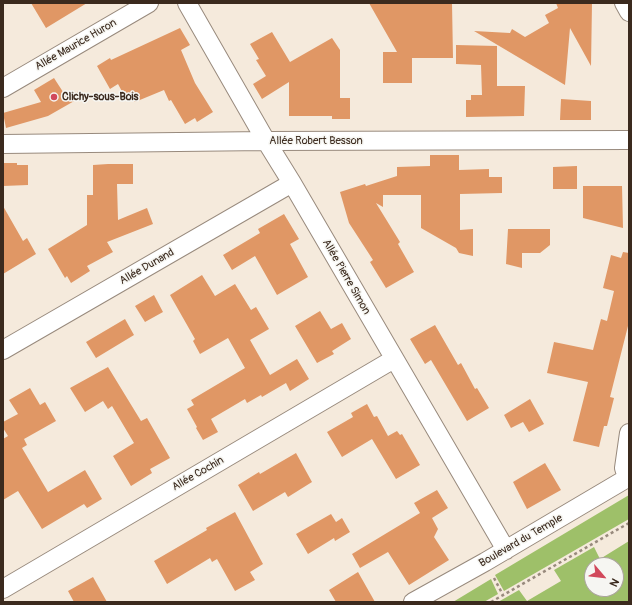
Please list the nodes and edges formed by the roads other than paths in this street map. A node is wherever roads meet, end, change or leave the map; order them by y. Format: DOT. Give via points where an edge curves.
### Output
graph roads {
  1 [pos="149,3"];
  2 [pos="188,3"];
  3 [pos="624,3"];
  4 [pos="629,12"];
  5 [pos="3,88"];
  6 [pos="629,140"];
  7 [pos="266,141"];
  8 [pos="3,144"];
  9 [pos="292,183"];
  10 [pos="3,350"];
  11 [pos="394,359"];
  12 [pos="629,433"];
  13 [pos="628,478"];
  14 [pos="506,550"];
  15 [pos="3,590"];
  16 [pos="413,602"];
  1 -- 5 [label="street, Allée Maurice Huron"];
  2 -- 7 [label="street, Allée Pierre Simon"];
  3 -- 4 [label="street"];
  6 -- 7 [label="street, Allée Robert Besson"];
  7 -- 8 [label="street, Allée Robert Besson"];
  7 -- 9 [label="street, Allée Pierre Simon"];
  9 -- 10 [label="street, Allée Dunand"];
  9 -- 11 [label="street, Allée Pierre Simon"];
  11 -- 14 [label="street, Allée Pierre Simon"];
  11 -- 15 [label="street, Allée Cochin"];
  12 -- 13 [label="street" via="624,468"];
  13 -- 14 [label="street, Boulevard du Temple"];
  14 -- 16 [label="street, Boulevard du Temple"];
}
